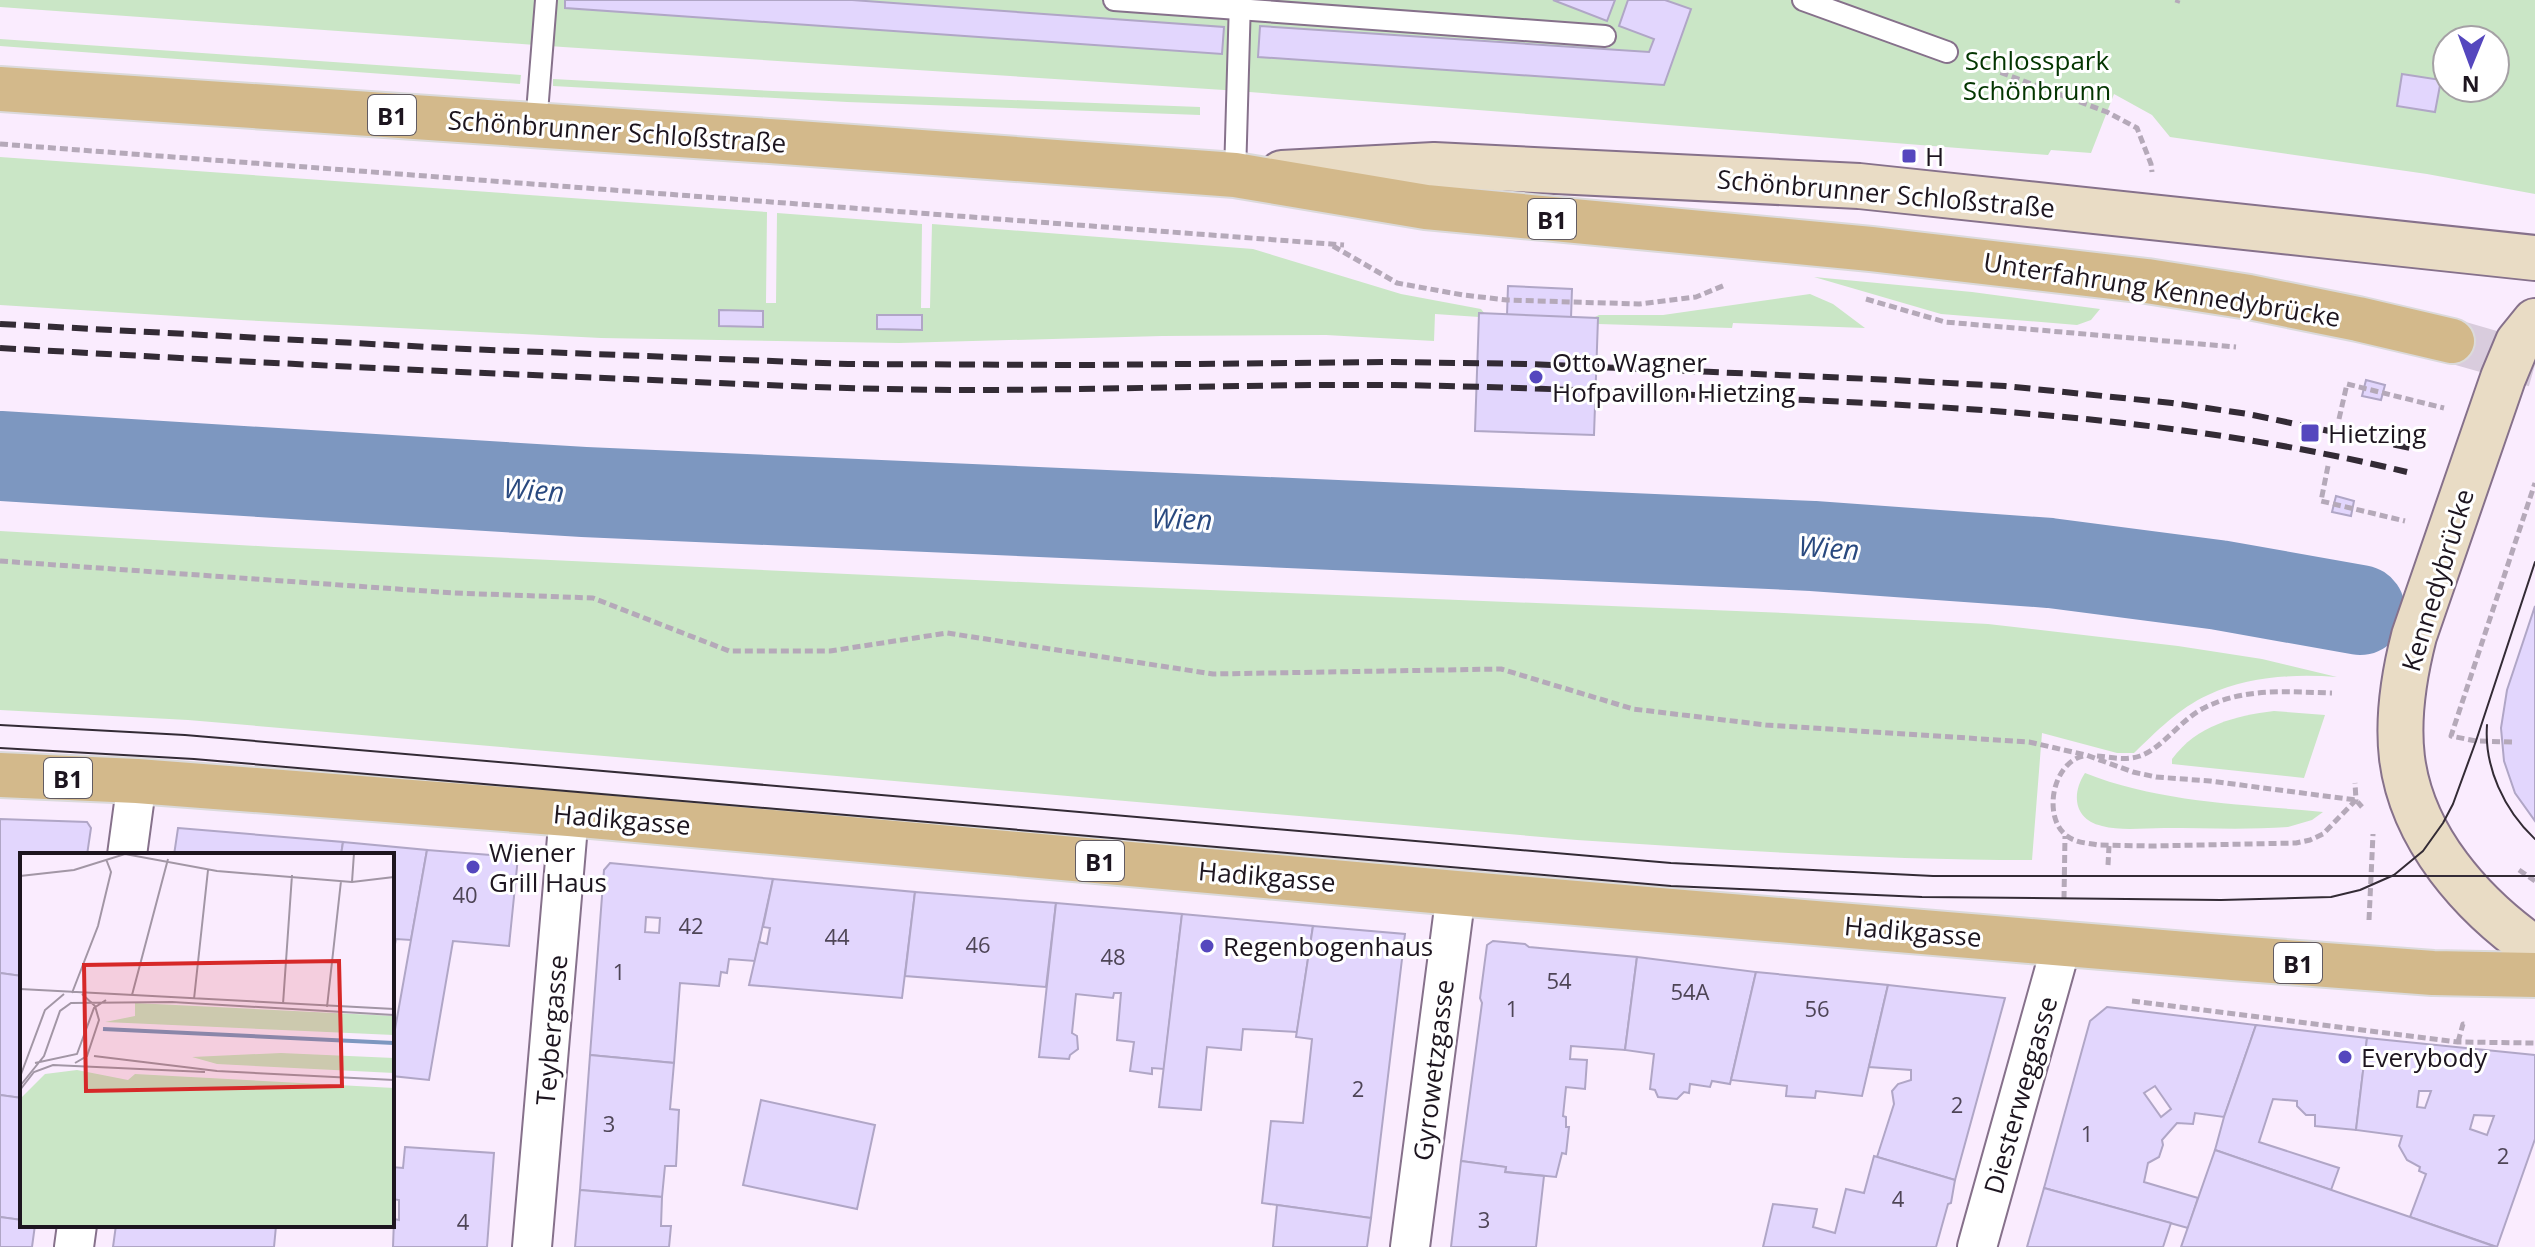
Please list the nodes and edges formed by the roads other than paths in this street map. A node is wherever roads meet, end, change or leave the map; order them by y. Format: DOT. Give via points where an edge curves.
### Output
graph roads {
  1 [pos="546,0"];
  2 [pos="1114,0"];
  3 [pos="1803,0"];
  4 [pos="1240,4"];
  5 [pos="1605,36"];
  6 [pos="1947,52"];
  7 [pos="0,89"];
  8 [pos="536,125"];
  9 [pos="1235,175"];
  10 [pos="1871,249"];
  11 [pos="2535,258"];
  12 [pos="2535,321"];
  13 [pos="2452,341"];
  14 [pos="0,775"];
  15 [pos="137,781"];
  16 [pos="569,814"];
  17 [pos="127,853"];
  18 [pos="1456,893"];
  19 [pos="2062,943"];
  20 [pos="2535,949"];
  21 [pos="2535,975"];
  22 [pos="77,1227"];
  23 [pos="74,1247"];
  24 [pos="532,1247"];
  25 [pos="1410,1247"];
  26 [pos="1977,1247"];
  1 -- 8 [label="lane"];
  2 -- 4 [label="lane"];
  3 -- 6 [label="lane"];
  4 -- 5 [label="lane"];
  4 -- 9 [label="lane"];
  7 -- 8 [label="main road, Schönbrunner Schloßstraße / B1"];
  8 -- 9 [label="main road, Schönbrunner Schloßstraße / B1"];
  9 -- 10 [label="main road, Schönbrunner Schloßstraße / B1" via="1426,207"];
  9 -- 11 [label="main road, Schönbrunner Schloßstraße" via="1434,165 1859,186"];
  10 -- 13 [label="main road, Unterfahrung Kennedybrücke / B1" via="2234,295"];
  12 -- 20 [label="main road, Kennedybrücke" via="2509,365 2414,636 2401,738 2412,795 2445,863 2489,912"];
  14 -- 15 [label="main road, Hadikgasse / B1"];
  15 -- 16 [label="main road, Hadikgasse / B1"];
  15 -- 17 [label="street"];
  16 -- 18 [label="main road, Hadikgasse / B1"];
  16 -- 24 [label="street, Teybergasse"];
  18 -- 19 [label="main road, Hadikgasse / B1"];
  18 -- 25 [label="street, Gyrowetzgasse"];
  19 -- 21 [label="main road, Hadikgasse / B1" via="2410,972"];
  19 -- 26 [label="street, Diesterweggasse"];
  22 -- 23 [label="street"];
}
